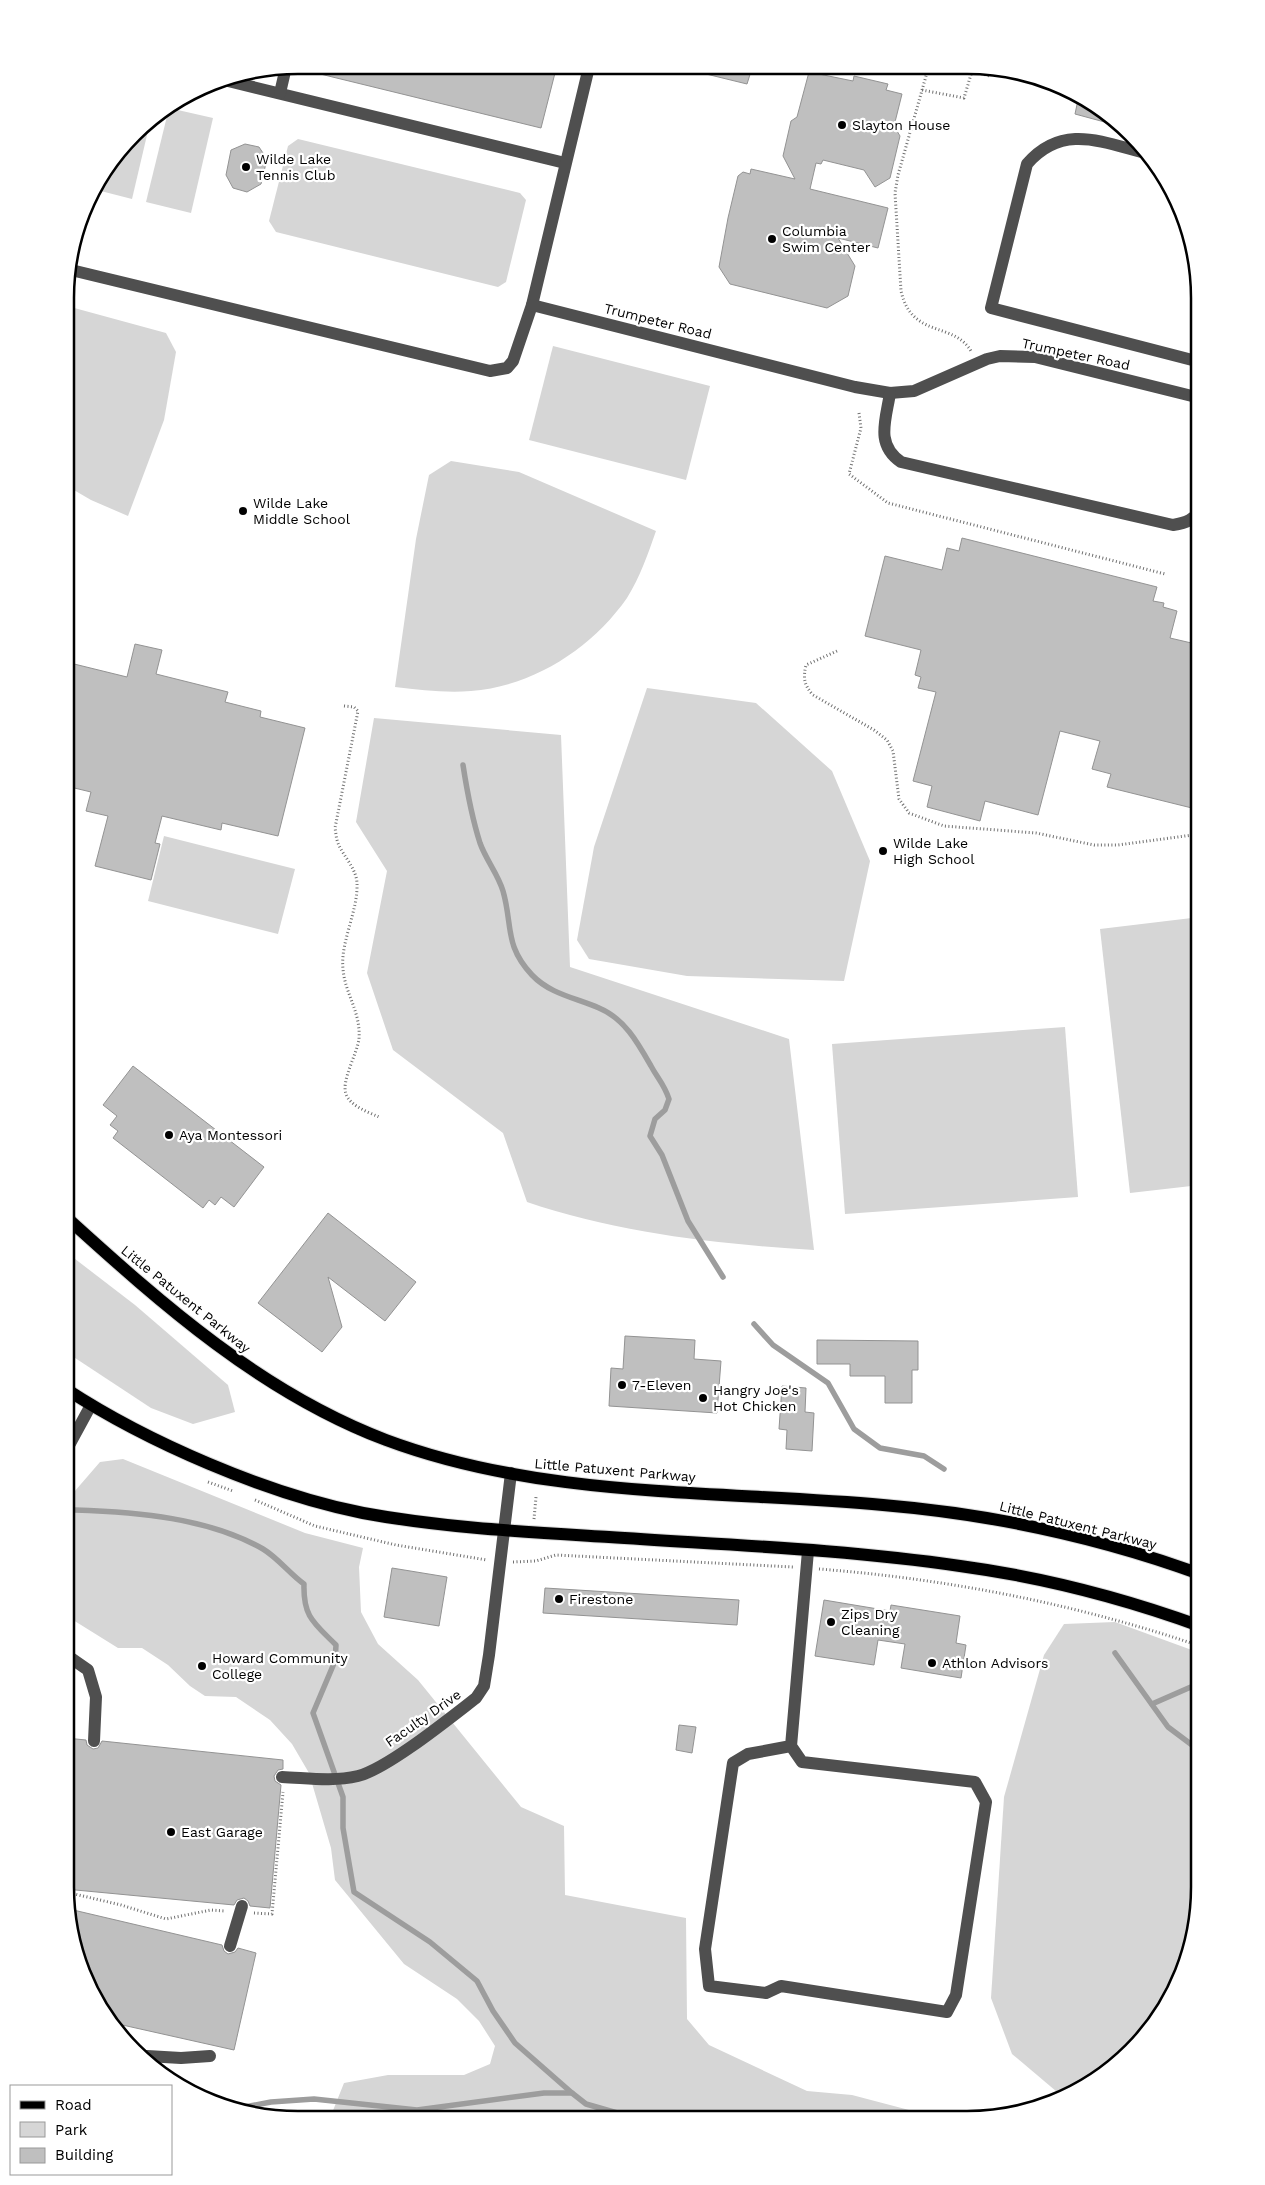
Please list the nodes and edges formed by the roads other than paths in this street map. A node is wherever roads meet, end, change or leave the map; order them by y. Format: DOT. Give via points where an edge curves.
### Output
graph roads {
  1 [pos="284,74"];
  2 [pos="587,74"];
  3 [pos="235,83"];
  4 [pos="280,93"];
  5 [pos="1137,151"];
  6 [pos="565,164"];
  7 [pos="76,271"];
  8 [pos="532,305"];
  9 [pos="1191,360"];
  10 [pos="890,393"];
  11 [pos="1191,396"];
  12 [pos="1191,520"];
  13 [pos="74,1224"];
  14 [pos="74,1394"];
  15 [pos="91,1405"];
  16 [pos="74,1436"];
  17 [pos="511,1473"];
  18 [pos="503,1530"];
  19 [pos="808,1551"];
  20 [pos="1191,1571"];
  21 [pos="1191,1623"];
  22 [pos="74,1660"];
  23 [pos="94,1740"];
  24 [pos="791,1746"];
  25 [pos="285,1777"];
  26 [pos="241,1909"];
  27 [pos="230,1946"];
  28 [pos="150,2056"];
  29 [pos="210,2056"];
  1 -- 4 [label="street"];
  2 -- 6 [label="street"];
  3 -- 4 [label="street"];
  4 -- 6 [label="street"];
  5 -- 9 [label="street" via="1070,138 1036,154 1027,164 991,308"];
  6 -- 8 [label="street"];
  7 -- 8 [label="street" via="490,371 507,368 513,361"];
  8 -- 10 [label="street, Trumpeter Road" via="855,388"];
  10 -- 11 [label="street, Trumpeter Road" via="914,391 987,359 1016,355"];
  10 -- 12 [label="street" via="885,447 901,462 1174,525"];
  13 -- 17 [label="main road, Little Patuxent Parkway" via="148,1291 263,1378 384,1439 443,1459"];
  14 -- 15 [label="main road"];
  15 -- 16 [label="street"];
  15 -- 18 [label="main road" via="168,1445 295,1494 361,1512"];
  17 -- 18 [label="street, Faculty Drive"];
  17 -- 20 [label="main road, Little Patuxent Parkway" via="603,1486 866,1503 962,1514 1036,1527 1114,1546"];
  18 -- 19 [label="main road"];
  18 -- 25 [label="street, Faculty Drive" via="494,1627 484,1686 476,1698 395,1756 360,1776 321,1780"];
  19 -- 21 [label="main road" via="960,1566 1025,1577 1099,1595"];
  19 -- 24 [label="street"];
  22 -- 23 [label="street" via="88,1670 96,1696"];
  24 -- 24 [label="street" via="802,1762 975,1782 986,1802 956,1996 947,2012 781,1986 766,1993 709,1986 705,1949 733,1762 748,1754"];
  26 -- 27 [label="street"];
  28 -- 29 [label="street"];
}
